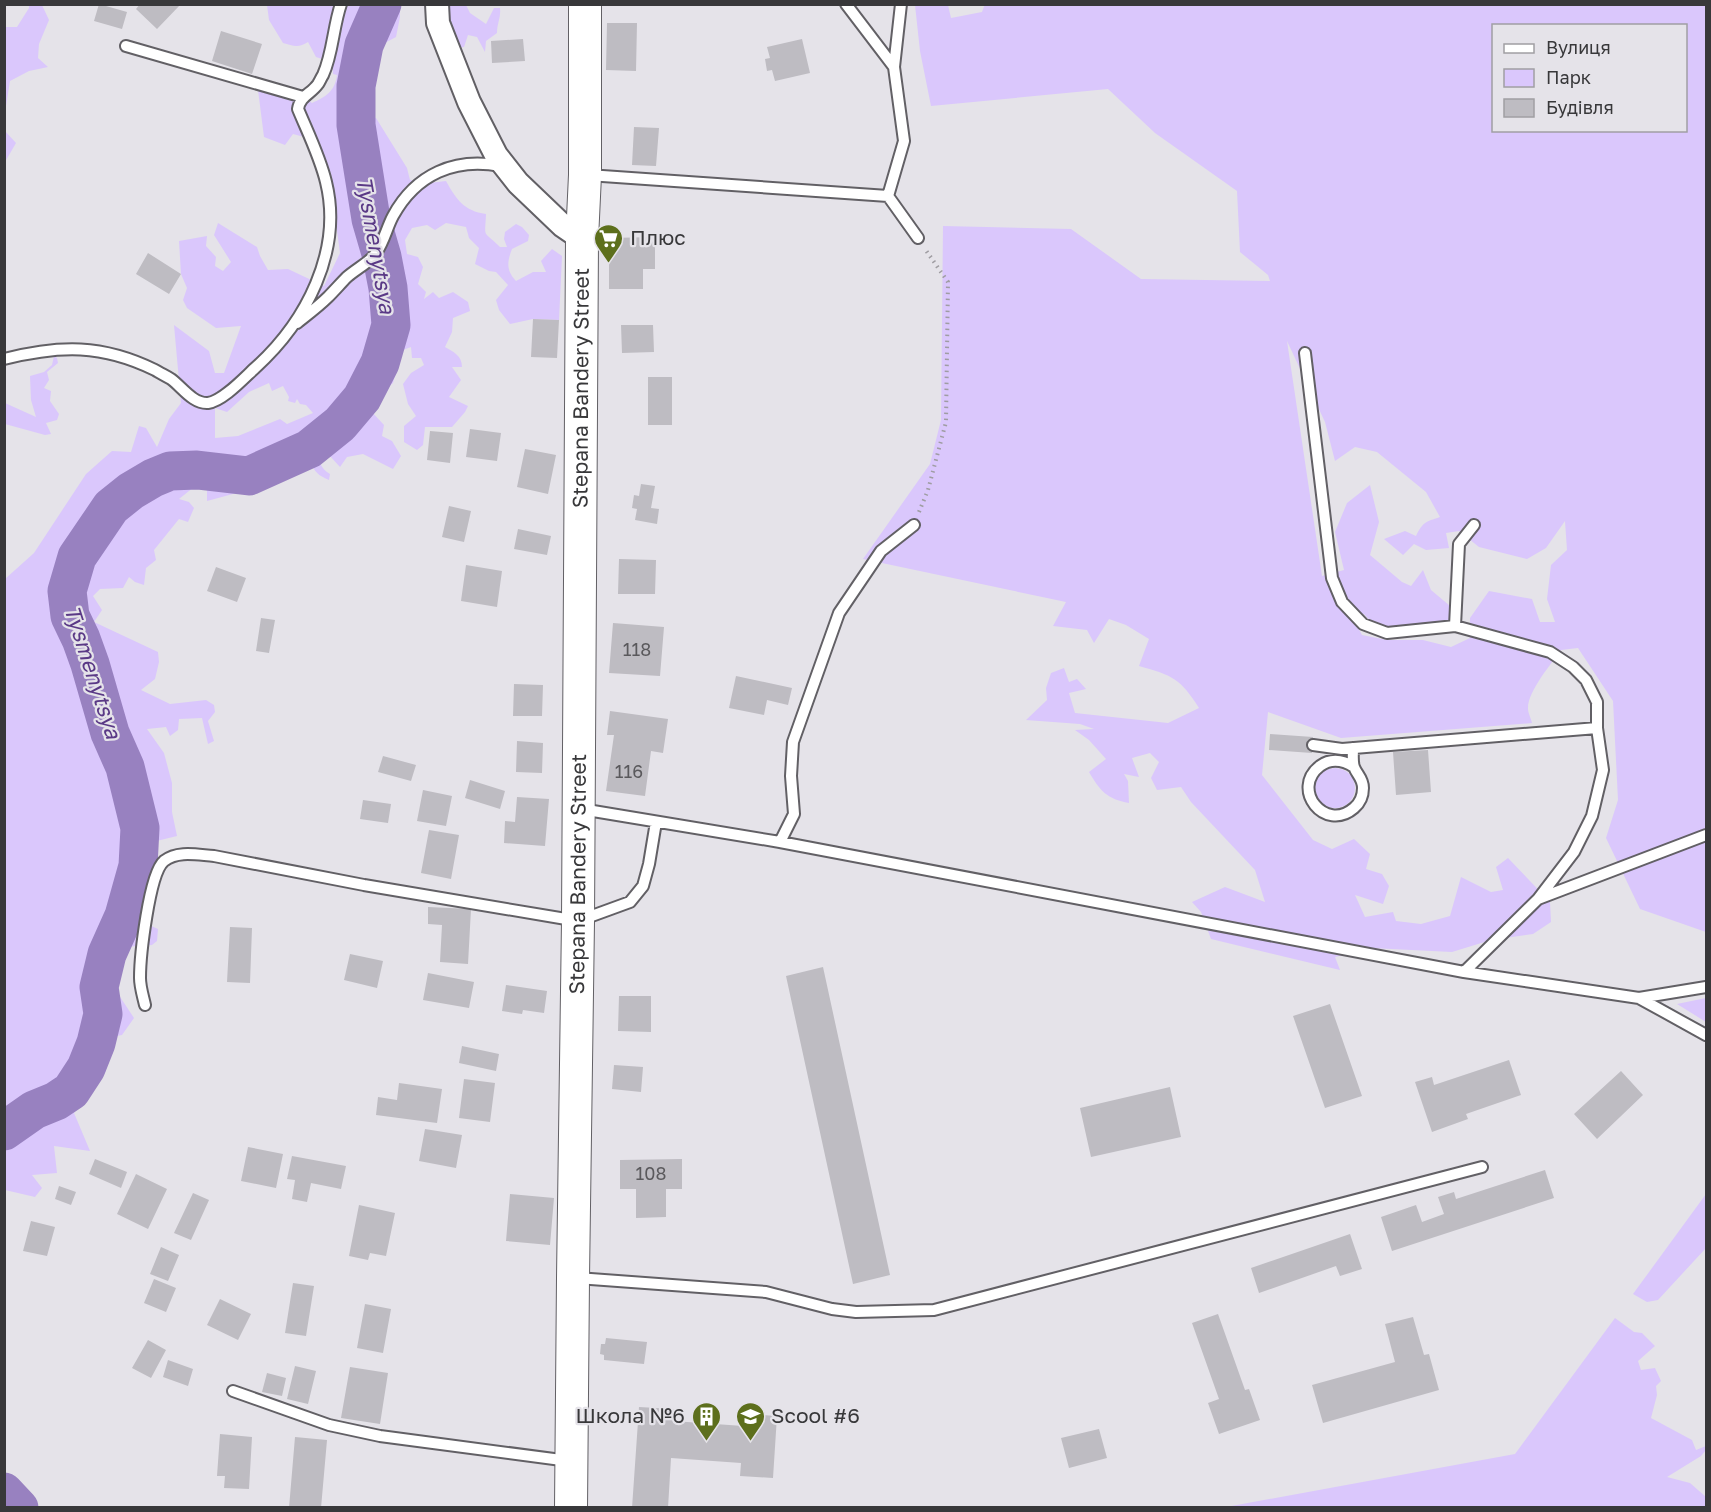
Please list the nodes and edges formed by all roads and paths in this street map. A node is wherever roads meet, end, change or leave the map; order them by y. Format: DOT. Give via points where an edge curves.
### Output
graph roads {
  1 [pos="341,4"];
  2 [pos="437,4"];
  3 [pos="585,4"];
  4 [pos="846,4"];
  5 [pos="901,4"];
  6 [pos="126,46"];
  7 [pos="894,67"];
  8 [pos="303,97"];
  9 [pos="506,167"];
  10 [pos="585,175"];
  11 [pos="888,196"];
  12 [pos="918,238"];
  13 [pos="582,239"];
  14 [pos="292,328"];
  15 [pos="1305,353"];
  16 [pos="4,359"];
  17 [pos="914,525"];
  18 [pos="1474,525"];
  19 [pos="1455,626"];
  20 [pos="1597,728"];
  21 [pos="1313,745"];
  22 [pos="1353,748"];
  23 [pos="1354,767"];
  24 [pos="578,809"];
  25 [pos="656,822"];
  26 [pos="1706,832"];
  27 [pos="780,842"];
  28 [pos="1538,899"];
  29 [pos="578,921"];
  30 [pos="1464,972"];
  31 [pos="1707,987"];
  32 [pos="1640,998"];
  33 [pos="145,1005"];
  34 [pos="1707,1035"];
  35 [pos="1482,1167"];
  36 [pos="573,1278"];
  37 [pos="233,1391"];
  38 [pos="571,1461"];
  39 [pos="571,1508"];
  1 -- 8 [label="lane" via="324,71 318,84"];
  2 -- 9 [label="street, Stepana Bandery Street" via="438,23 469,102"];
  3 -- 10 [label="main road, Stepana Bandery Street"];
  4 -- 7 [label="lane"];
  5 -- 7 [label="lane"];
  6 -- 8 [label="lane"];
  7 -- 11 [label="lane" via="904,141"];
  8 -- 14 [label="lane" via="298,109 326,183 330,225 326,259"];
  9 -- 13 [label="street, Stepana Bandery Street" via="563,226"];
  9 -- 14 [label="lane" via="467,163 422,181 402,201 373,257"];
  10 -- 11 [label="lane"];
  10 -- 13 [label="main road, Stepana Bandery Street"];
  11 -- 12 [label="lane"];
  12 -- 17 [label="path" via="948,282 946,422"];
  13 -- 24 [label="main road, Stepana Bandery Street"];
  14 -- 16 [label="lane" via="251,371 210,403 190,397 155,370 111,354 57,349"];
  15 -- 19 [label="lane" via="1332,578 1342,602 1363,624 1387,633"];
  17 -- 27 [label="lane" via="881,551 839,613 793,742 794,814"];
  18 -- 19 [label="lane" via="1459,544"];
  19 -- 20 [label="lane" via="1550,652 1573,668 1586,680 1598,702"];
  20 -- 22 [label="lane"];
  20 -- 28 [label="lane" via="1603,770 1592,816 1574,852"];
  21 -- 22 [label="lane"];
  22 -- 23 [label="lane"];
  23 -- 23 [label="lane" via="1364,786 1357,806 1338,816 1318,809 1308,790 1315,770 1334,760"];
  24 -- 25 [label="lane"];
  24 -- 29 [label="main road, Stepana Bandery Street"];
  25 -- 27 [label="lane"];
  25 -- 29 [label="lane" via="643,886 630,902"];
  26 -- 28 [label="lane"];
  27 -- 30 [label="lane"];
  28 -- 30 [label="lane"];
  29 -- 33 [label="lane" via="214,856 176,856 164,862 152,888 140,960"];
  29 -- 36 [label="main road, Stepana Bandery Street"];
  30 -- 32 [label="lane"];
  31 -- 32 [label="lane"];
  32 -- 34 [label="lane"];
  35 -- 36 [label="lane" via="934,1310 856,1312 766,1292"];
  36 -- 38 [label="main road, Stepana Bandery Street"];
  37 -- 38 [label="lane" via="329,1425 380,1436"];
  38 -- 39 [label="main road, Stepana Bandery Street"];
}
